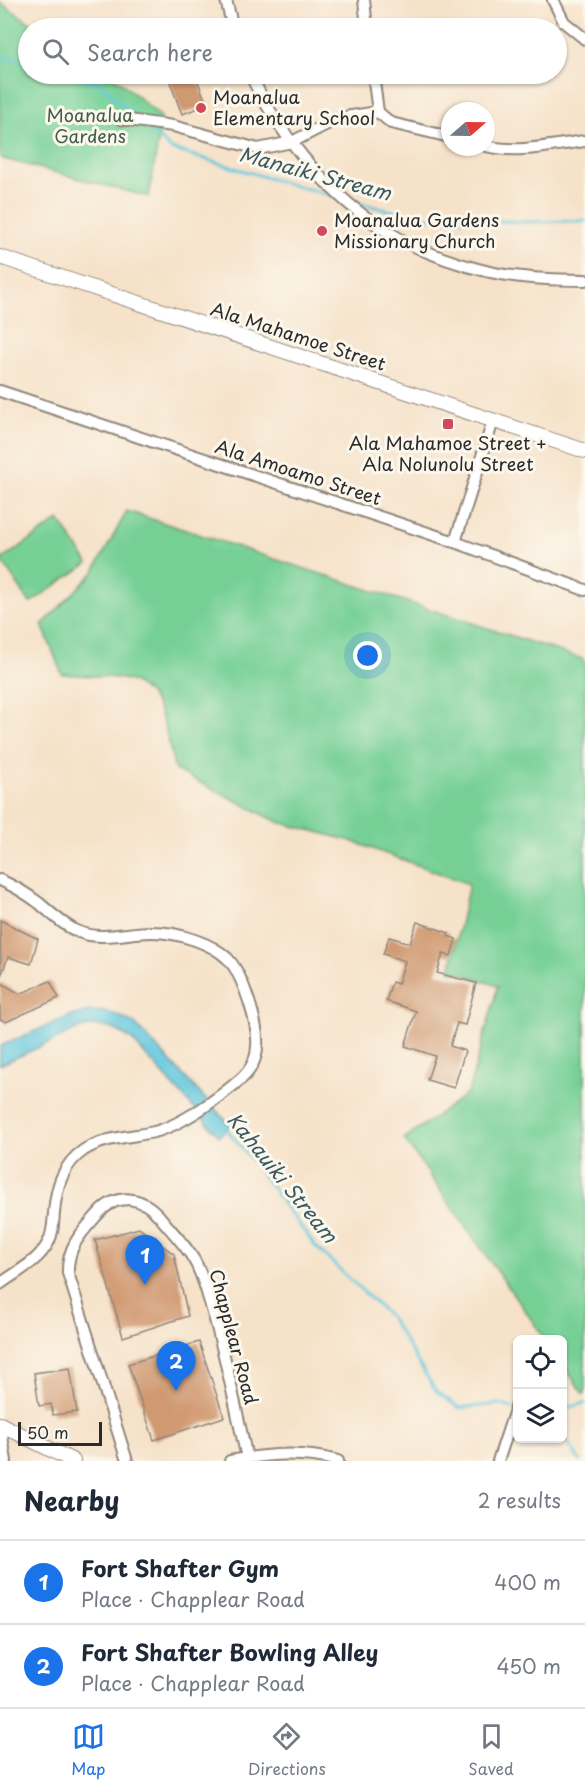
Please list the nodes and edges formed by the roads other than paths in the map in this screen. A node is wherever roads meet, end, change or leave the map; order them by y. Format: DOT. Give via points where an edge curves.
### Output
graph roads {
  1 [pos="226,0"];
  2 [pos="364,0"];
  3 [pos="553,0"];
  4 [pos="230,18"];
  5 [pos="366,18"];
  6 [pos="562,18"];
  7 [pos="567,24"];
  8 [pos="585,39"];
  9 [pos="255,84"];
  10 [pos="374,84"];
  11 [pos="378,112"];
  12 [pos="121,119"];
  13 [pos="441,135"];
  14 [pos="585,141"];
  15 [pos="292,142"];
  16 [pos="495,148"];
  17 [pos="0,257"];
  18 [pos="585,280"];
  19 [pos="0,391"];
  20 [pos="493,421"];
  21 [pos="585,451"];
  22 [pos="455,542"];
  23 [pos="585,590"];
  24 [pos="0,880"];
  25 [pos="0,1284"];
  26 [pos="513,1416"];
  27 [pos="0,1424"];
  28 [pos="246,1458"];
  29 [pos="6,1461"];
  30 [pos="73,1461"];
  31 [pos="127,1461"];
  32 [pos="230,1461"];
  33 [pos="338,1461"];
  34 [pos="498,1461"];
  1 -- 4 [label="street"];
  2 -- 5 [label="street"];
  3 -- 6 [label="street"];
  7 -- 8 [label="street"];
  9 -- 15 [label="street"];
  10 -- 11 [label="street"];
  11 -- 13 [label="street" via="391,123"];
  11 -- 15 [label="street" via="334,121"];
  12 -- 15 [label="street" via="163,124 258,149"];
  14 -- 16 [label="street" via="521,150"];
  15 -- 18 [label="street" via="341,197 398,238 490,272"];
  17 -- 20 [label="street, Ala Mahamoe Street"];
  19 -- 22 [label="street, Ala Amoamo Street"];
  20 -- 21 [label="street, Ala Mahamoe Street"];
  20 -- 22 [label="street"];
  22 -- 23 [label="street, Ala Amoamo Street"];
  24 -- 25 [label="street" via="84,934 151,932 206,944 235,968 246,992 258,1045 254,1062 244,1076 196,1113 164,1129 93,1145 77,1156 58,1186 48,1244 33,1261"];
  26 -- 34 [label="street"];
  27 -- 29 [label="street"];
  27 -- 30 [label="street"];
  28 -- 31 [label="street, Chapplear Road" via="223,1347 200,1271 153,1210 134,1200 119,1200 106,1206 78,1236 69,1256 68,1273"];
  28 -- 32 [label="street"];
  28 -- 33 [label="street" via="293,1454"];
}
